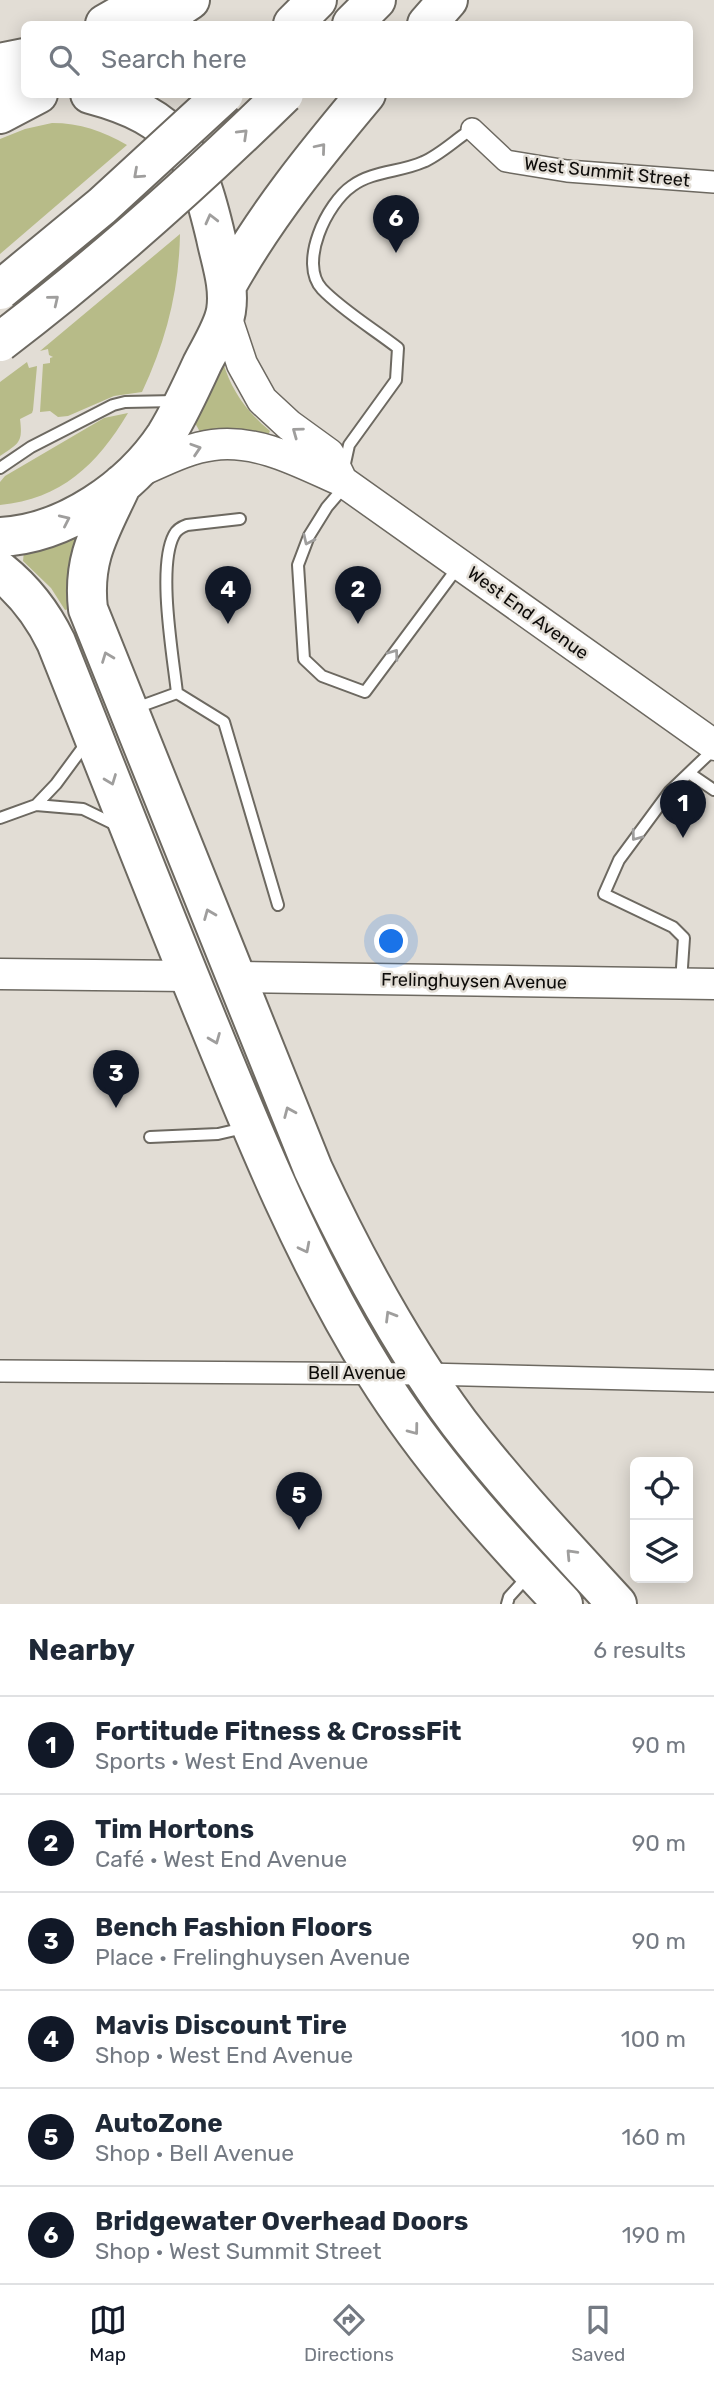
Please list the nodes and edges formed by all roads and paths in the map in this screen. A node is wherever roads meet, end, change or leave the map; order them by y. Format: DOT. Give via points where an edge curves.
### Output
graph roads {
  1 [pos="147,0"];
  2 [pos="190,0"];
  3 [pos="317,0"];
  4 [pos="376,0"];
  5 [pos="449,0"];
  6 [pos="110,21"];
  7 [pos="158,21"];
  8 [pos="296,21"];
  9 [pos="355,21"];
  10 [pos="430,21"];
  11 [pos="21,59"];
  12 [pos="0,63"];
  13 [pos="0,83"];
  14 [pos="21,86"];
  15 [pos="30,98"];
  16 [pos="105,98"];
  17 [pos="220,98"];
  18 [pos="280,98"];
  19 [pos="363,98"];
  20 [pos="0,114"];
  21 [pos="472,129"];
  22 [pos="714,182"];
  23 [pos="0,290"];
  24 [pos="226,299"];
  25 [pos="0,342"];
  26 [pos="184,401"];
  27 [pos="0,468"];
  28 [pos="127,479"];
  29 [pos="344,483"];
  30 [pos="240,519"];
  31 [pos="0,537"];
  32 [pos="460,565"];
  33 [pos="0,571"];
  34 [pos="177,693"];
  35 [pos="127,711"];
  36 [pos="93,734"];
  37 [pos="714,747"];
  38 [pos="688,773"];
  39 [pos="714,790"];
  40 [pos="36,805"];
  41 [pos="0,818"];
  42 [pos="131,832"];
  43 [pos="278,905"];
  44 [pos="0,974"];
  45 [pos="189,976"];
  46 [pos="235,977"];
  47 [pos="681,984"];
  48 [pos="714,984"];
  49 [pos="250,1126"];
  50 [pos="150,1137"];
  51 [pos="0,1371"];
  52 [pos="375,1373"];
  53 [pos="426,1374"];
  54 [pos="714,1381"];
  55 [pos="533,1572"];
  56 [pos="507,1604"];
  57 [pos="563,1604"];
  58 [pos="617,1604"];
  1 -- 6 [label="highway"];
  2 -- 7 [label="highway"];
  3 -- 8 [label="highway"];
  4 -- 9 [label="highway"];
  5 -- 10 [label="highway"];
  11 -- 12 [label="highway"];
  13 -- 14 [label="street"];
  15 -- 20 [label="highway"];
  24 -- 16 [label="highway, one-way" via="202,181 189,154 170,132"];
  17 -- 23 [label="highway, one-way, bridge" via="102,206"];
  25 -- 18 [label="highway, one-way, bridge" via="122,244"];
  24 -- 19 [label="highway, one-way" via="262,226"];
  21 -- 22 [label="street, West Summit Street" via="506,161 567,171"];
  21 -- 29 [label="lane" via="424,162 360,181 327,213 312,256 320,287 398,348 396,380 349,445"];
  24 -- 26 [label="highway"];
  29 -- 24 [label="street, West End Avenue, one-way" via="329,454 262,400 242,364"];
  26 -- 27 [label="lane" via="113,405"];
  26 -- 28 [label="highway" via="165,435"];
  28 -- 29 [label="street, West End Avenue, one-way" via="192,450 235,444 275,452"];
  31 -- 28 [label="highway, one-way" via="63,522"];
  35 -- 28 [label="highway, one-way" via="87,596 92,547"];
  29 -- 32 [label="street, West End Avenue"];
  29 -- 32 [label="lane, one-way" via="309,536 298,565 304,659 322,676 365,692"];
  30 -- 34 [label="lane" via="187,524 179,528 171,543 166,590"];
  32 -- 37 [label="street, West End Avenue"];
  33 -- 36 [label="highway" via="30,598 45,620"];
  34 -- 35 [label="lane"];
  34 -- 43 [label="lane" via="224,722"];
  46 -- 35 [label="highway, one-way"];
  36 -- 40 [label="lane"];
  36 -- 42 [label="highway, one-way"];
  37 -- 38 [label="lane"];
  38 -- 39 [label="lane"];
  38 -- 47 [label="lane, one-way" via="619,860 604,894 673,927 684,938"];
  40 -- 41 [label="lane"];
  40 -- 42 [label="lane" via="83,809"];
  42 -- 45 [label="highway"];
  44 -- 45 [label="street"];
  45 -- 49 [label="highway, one-way"];
  46 -- 47 [label="street, Frelinghuysen Avenue"];
  53 -- 46 [label="highway, one-way" via="336,1219"];
  47 -- 48 [label="street, Frelinghuysen Avenue"];
  49 -- 50 [label="lane" via="218,1134"];
  49 -- 52 [label="highway, one-way" via="293,1225"];
  51 -- 52 [label="street, Bell Avenue"];
  52 -- 53 [label="street, Bell Avenue"];
  52 -- 55 [label="highway, one-way" via="441,1465"];
  53 -- 54 [label="street, Bell Avenue"];
  58 -- 53 [label="highway, one-way" via="506,1481"];
  55 -- 56 [label="lane"];
  55 -- 57 [label="highway"];
}
